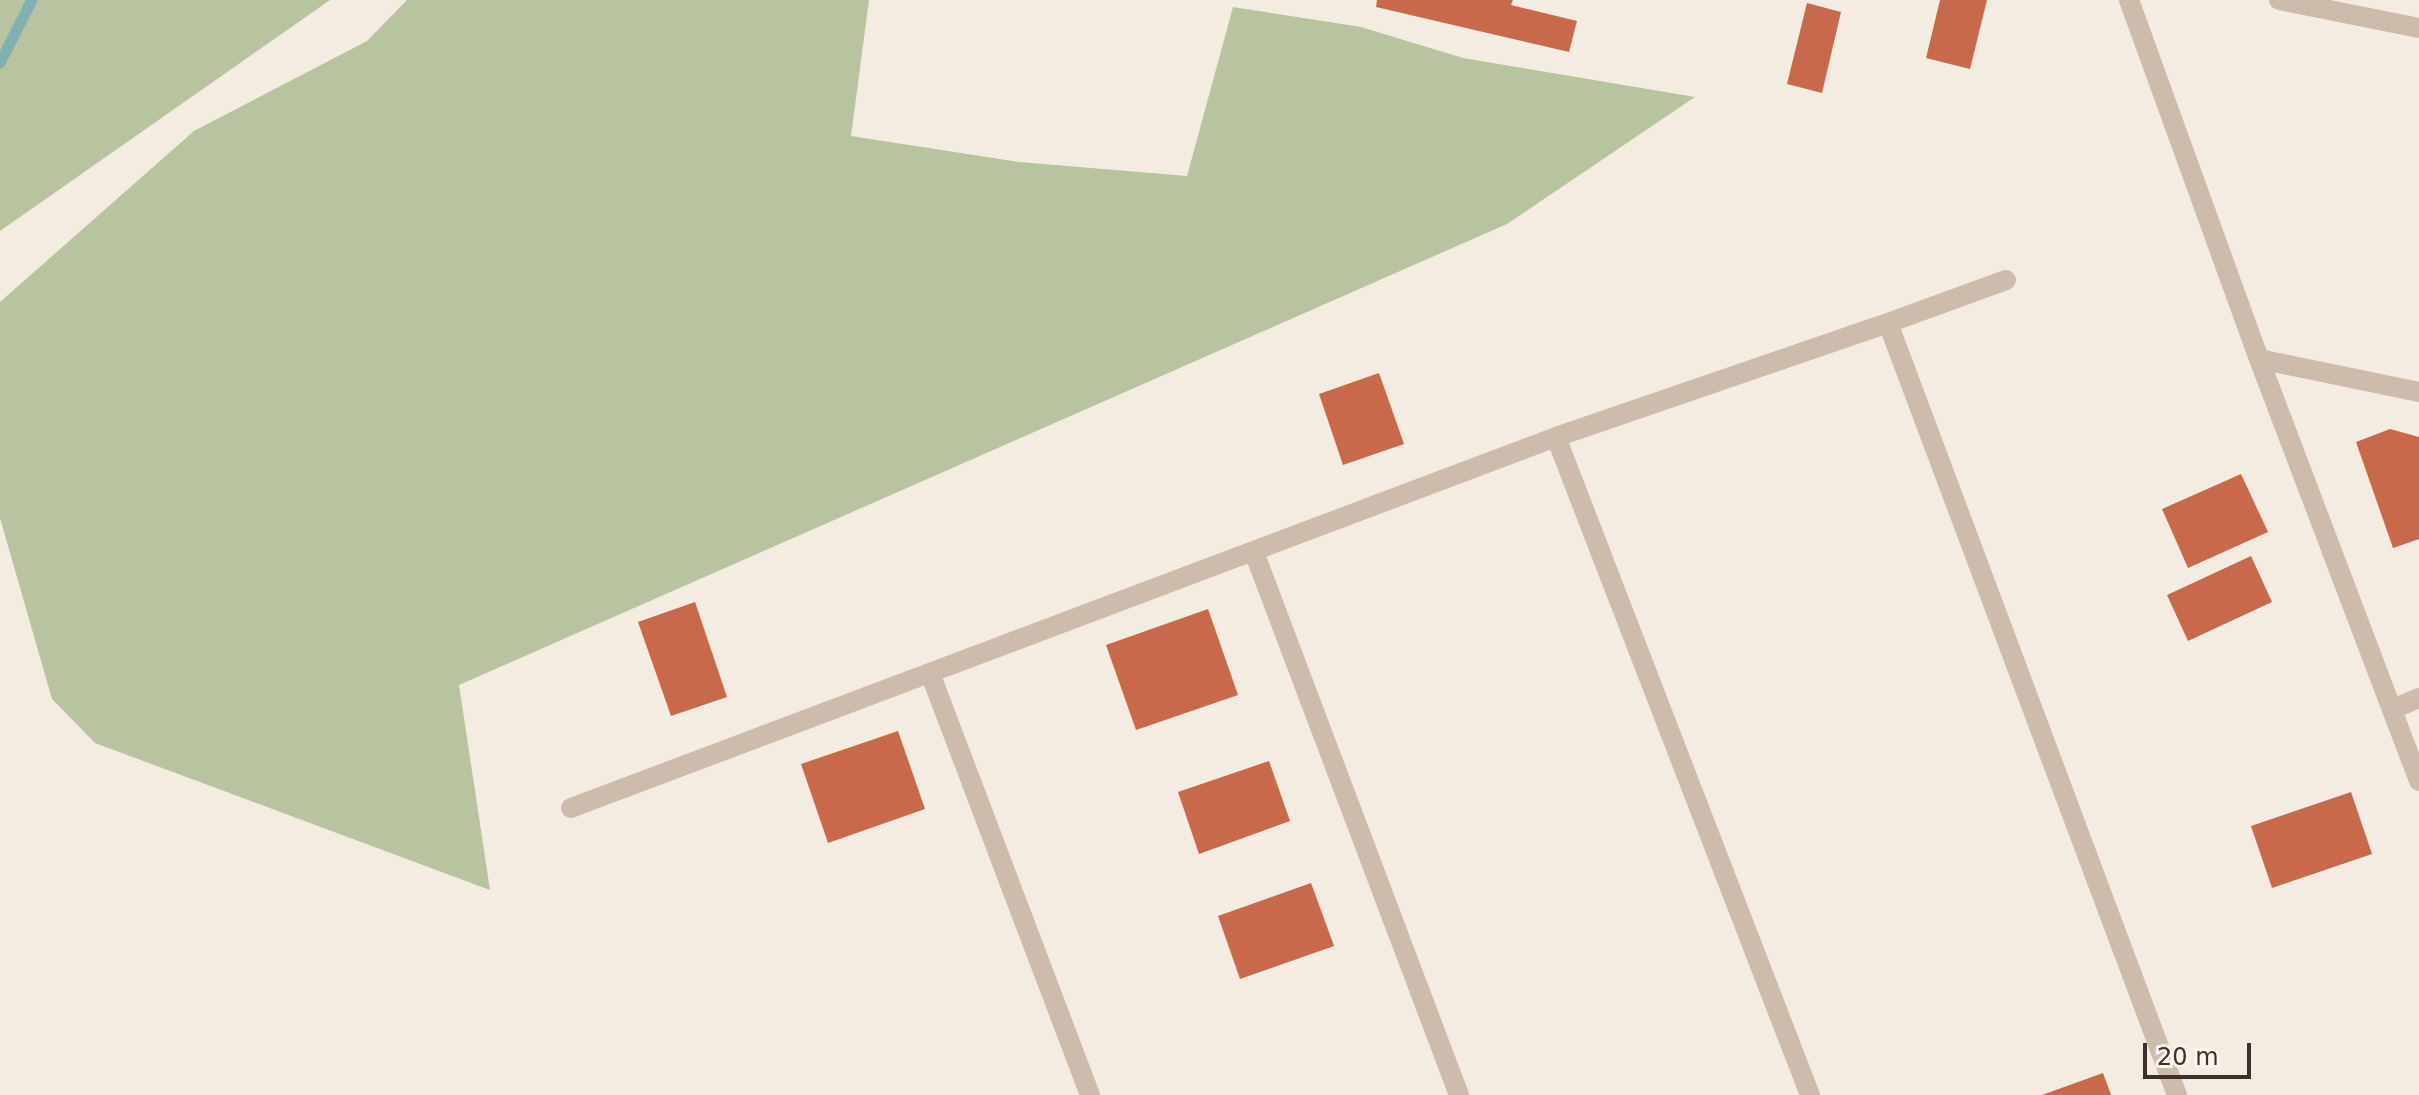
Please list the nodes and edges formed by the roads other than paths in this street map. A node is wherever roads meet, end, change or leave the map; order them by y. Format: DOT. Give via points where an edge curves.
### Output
graph roads {
  1 [pos="2129,0"];
  2 [pos="2279,0"];
  3 [pos="2419,28"];
  4 [pos="2006,280"];
  5 [pos="1888,323"];
  6 [pos="2259,359"];
  7 [pos="2419,392"];
  8 [pos="1556,437"];
  9 [pos="1254,552"];
  10 [pos="930,673"];
  11 [pos="2419,698"];
  12 [pos="2393,709"];
  13 [pos="2419,781"];
  14 [pos="571,808"];
  15 [pos="1090,1095"];
  16 [pos="1459,1095"];
  17 [pos="1810,1095"];
  18 [pos="2177,1095"];
  1 -- 6 [label="street"];
  2 -- 3 [label="street"];
  4 -- 5 [label="street"];
  5 -- 8 [label="street"];
  5 -- 18 [label="street"];
  6 -- 7 [label="street"];
  6 -- 12 [label="street"];
  8 -- 9 [label="street"];
  8 -- 17 [label="street"];
  9 -- 10 [label="street"];
  9 -- 16 [label="street"];
  10 -- 14 [label="street"];
  10 -- 15 [label="street"];
  11 -- 12 [label="street"];
  12 -- 13 [label="street"];
}
